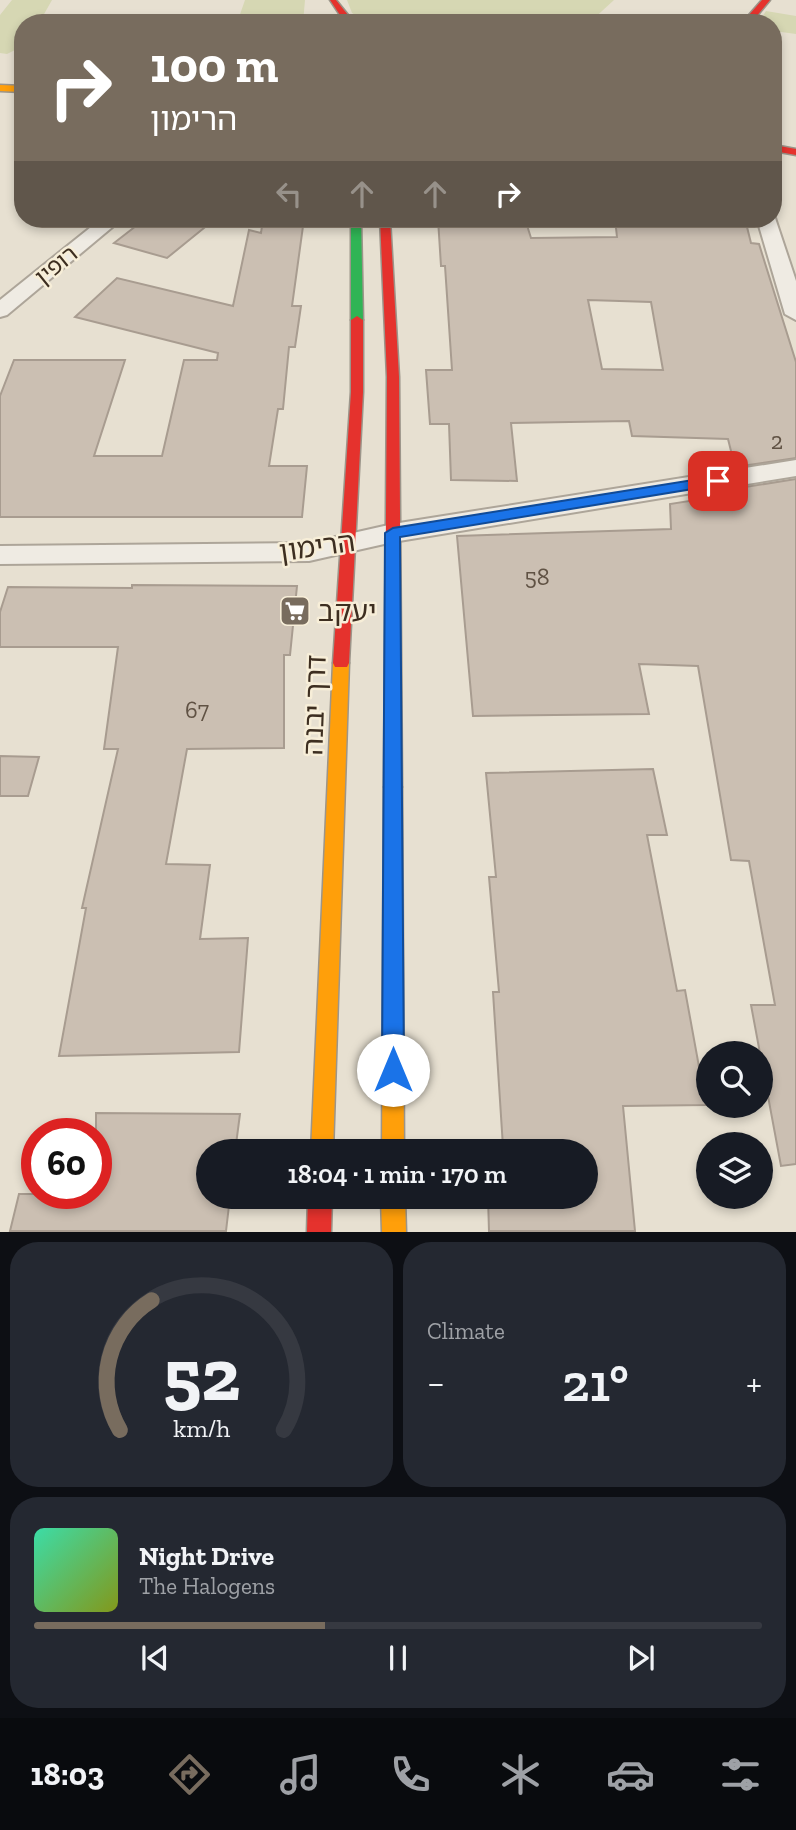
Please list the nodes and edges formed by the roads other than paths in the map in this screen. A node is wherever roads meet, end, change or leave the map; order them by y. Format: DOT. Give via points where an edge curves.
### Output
graph roads {
  1 [pos="766,0"];
  2 [pos="754,14"];
  3 [pos="101,228"];
  4 [pos="356,228"];
  5 [pos="386,228"];
  6 [pos="770,228"];
  7 [pos="0,311"];
  8 [pos="796,314"];
  9 [pos="796,468"];
  10 [pos="393,533"];
  11 [pos="348,543"];
  12 [pos="0,555"];
  13 [pos="322,1139"];
  14 [pos="393,1139"];
  15 [pos="320,1209"];
  16 [pos="393,1209"];
  17 [pos="319,1231"];
  18 [pos="394,1231"];
  1 -- 2 [label="main road"];
  3 -- 7 [label="street, רופין"];
  4 -- 11 [label="main road, דרך יבנה" via="357,392"];
  5 -- 10 [label="main road" via="393,337"];
  6 -- 8 [label="street"];
  9 -- 10 [label="street, הרימון"];
  10 -- 11 [label="street, הרימון"];
  10 -- 14 [label="main road"];
  11 -- 12 [label="street, הרימון" via="309,552"];
  11 -- 13 [label="main road, דרך יבנה"];
  15 -- 17 [label="main road"];
  16 -- 18 [label="main road"];
}
